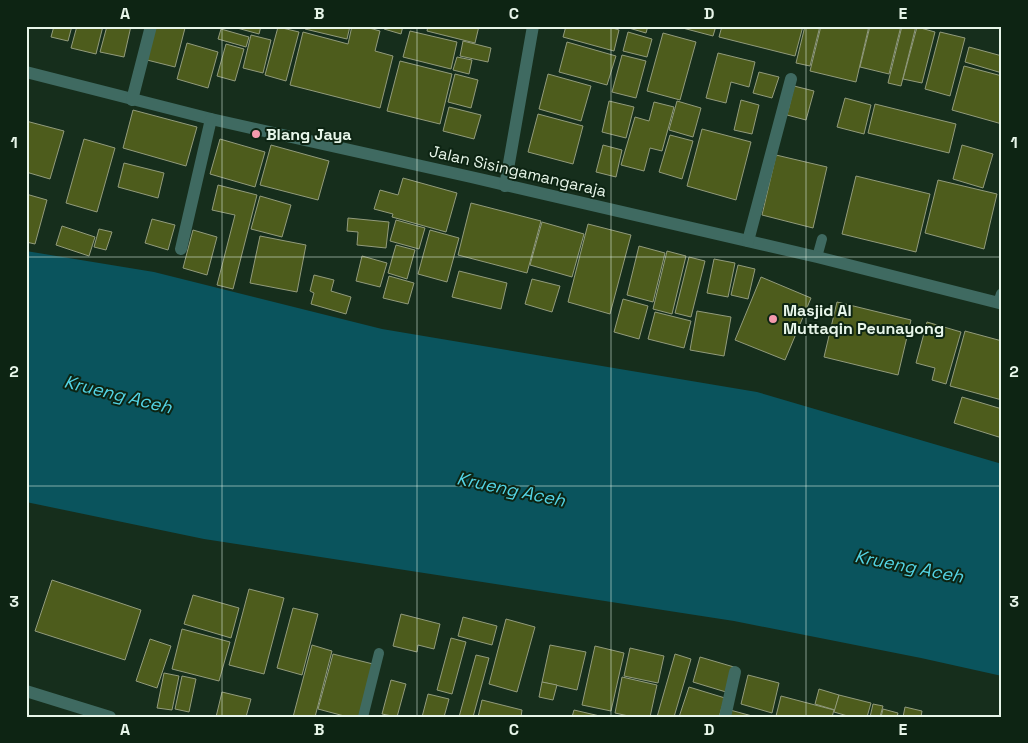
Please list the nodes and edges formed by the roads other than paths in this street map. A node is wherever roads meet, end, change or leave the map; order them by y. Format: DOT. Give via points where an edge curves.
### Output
graph roads {
  1 [pos="151,26"];
  2 [pos="533,26"];
  3 [pos="26,72"];
  4 [pos="791,79"];
  5 [pos="132,100"];
  6 [pos="211,119"];
  7 [pos="505,186"];
  8 [pos="822,239"];
  9 [pos="748,241"];
  10 [pos="181,249"];
  11 [pos="817,257"];
  12 [pos="1001,300"];
  13 [pos="380,653"];
  14 [pos="735,672"];
  15 [pos="26,691"];
  16 [pos="110,717"];
  17 [pos="363,717"];
  18 [pos="725,717"];
  1 -- 5 [label="street"];
  2 -- 7 [label="street"];
  3 -- 5 [label="street, Jalan Sisingamangaraja"];
  4 -- 9 [label="street"];
  5 -- 6 [label="street, Jalan Sisingamangaraja"];
  6 -- 7 [label="street, Jalan Sisingamangaraja"];
  6 -- 10 [label="street"];
  7 -- 9 [label="street, Jalan Sisingamangaraja"];
  8 -- 11 [label="lane"];
  9 -- 11 [label="street, Jalan Sisingamangaraja"];
  11 -- 12 [label="street, Jalan Sisingamangaraja"];
  13 -- 17 [label="lane"];
  14 -- 18 [label="street"];
  15 -- 16 [label="street"];
}
